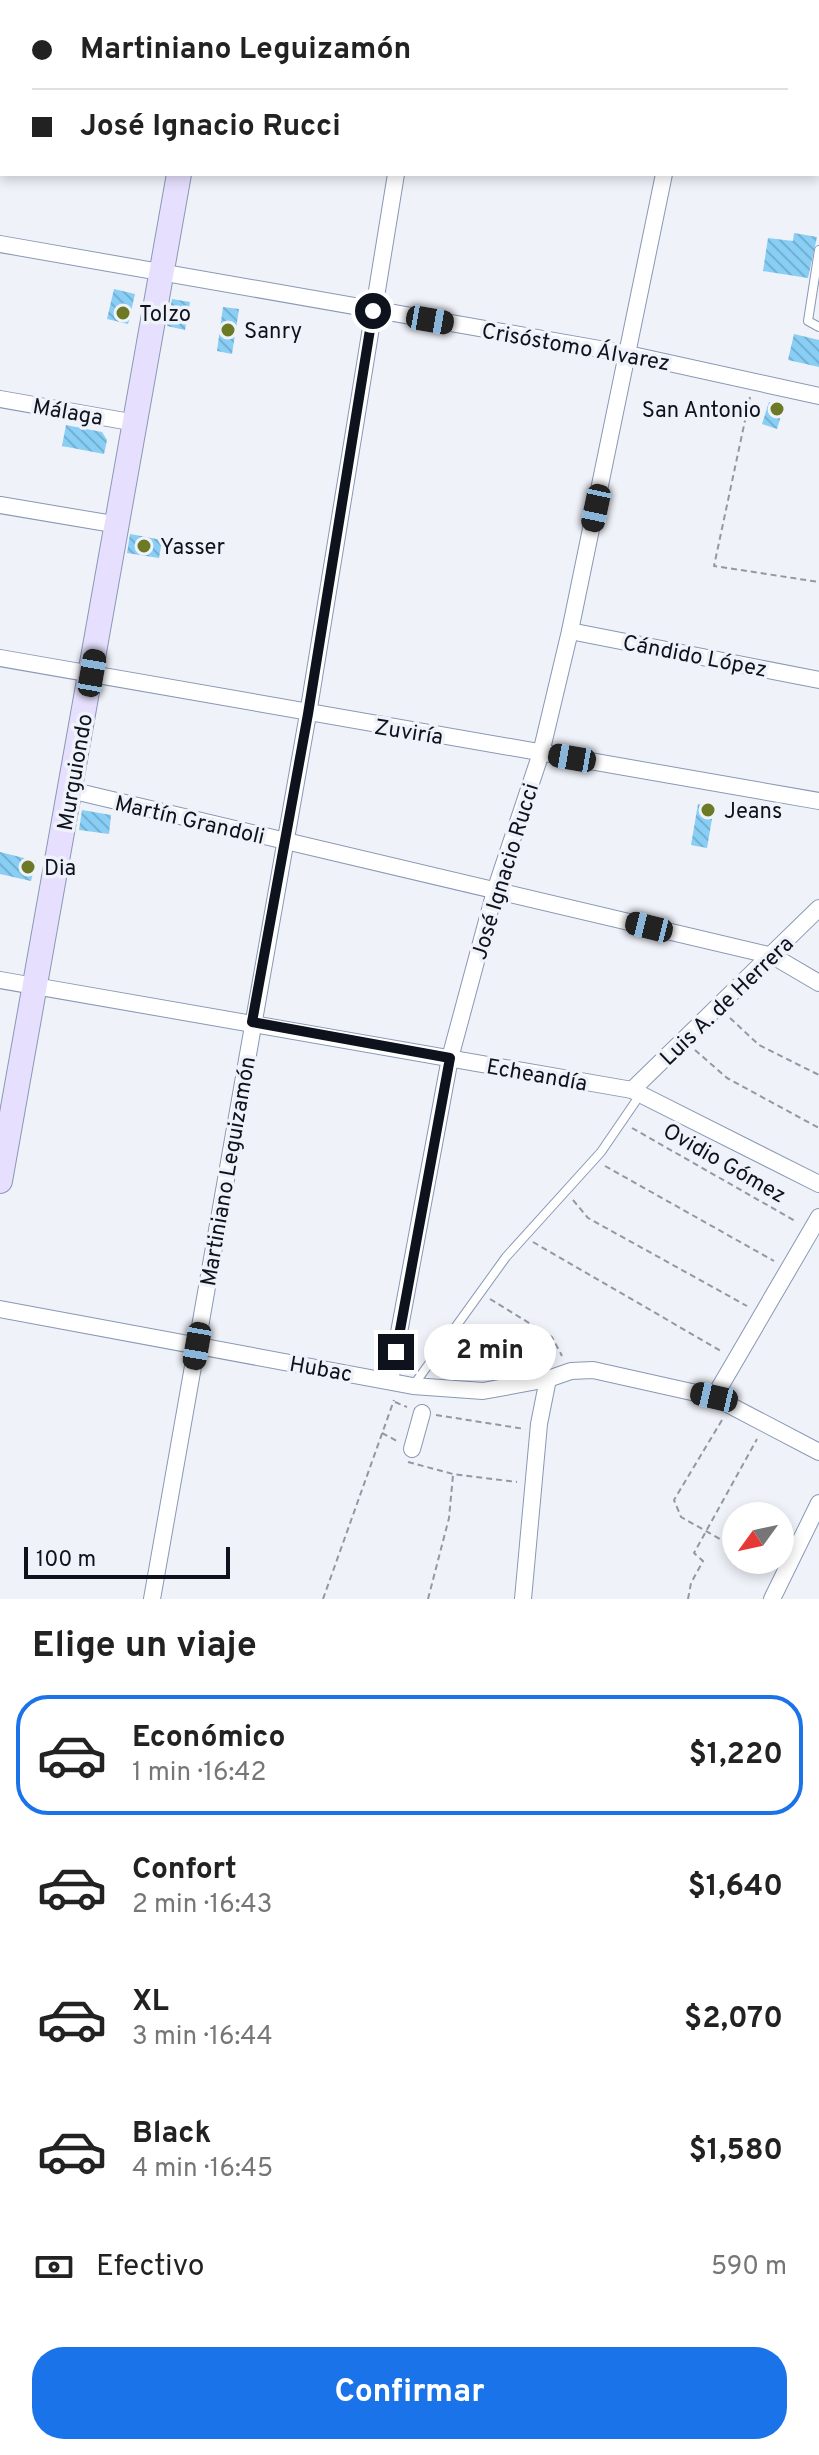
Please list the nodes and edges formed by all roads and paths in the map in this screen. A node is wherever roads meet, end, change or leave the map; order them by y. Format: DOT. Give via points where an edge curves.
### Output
graph roads {
  1 [pos="179,176"];
  2 [pos="396,176"];
  3 [pos="664,176"];
  4 [pos="0,244"];
  5 [pos="819,250"];
  6 [pos="161,274"];
  7 [pos="373,311"];
  8 [pos="819,327"];
  9 [pos="628,354"];
  10 [pos="754,380"];
  11 [pos="819,396"];
  12 [pos="0,399"];
  13 [pos="136,423"];
  14 [pos="0,505"];
  15 [pos="119,525"];
  16 [pos="819,582"];
  17 [pos="570,631"];
  18 [pos="0,658"];
  19 [pos="92,673"];
  20 [pos="819,680"];
  21 [pos="308,714"];
  22 [pos="541,753"];
  23 [pos="70,790"];
  24 [pos="819,801"];
  25 [pos="286,841"];
  26 [pos="495,891"];
  27 [pos="819,908"];
  28 [pos="773,956"];
  29 [pos="0,980"];
  30 [pos="819,983"];
  31 [pos="36,987"];
  32 [pos="719,1008"];
  33 [pos="252,1022"];
  34 [pos="685,1041"];
  35 [pos="450,1058"];
  36 [pos="819,1075"];
  37 [pos="636,1092"];
  38 [pos="622,1122"];
  39 [pos="819,1128"];
  40 [pos="594,1160"];
  41 [pos="0,1181"];
  42 [pos="819,1184"];
  43 [pos="566,1193"];
  44 [pos="815,1224"];
  45 [pos="524,1238"];
  46 [pos="789,1269"];
  47 [pos="480,1293"];
  48 [pos="0,1309"];
  49 [pos="762,1315"];
  50 [pos="197,1346"];
  51 [pos="736,1359"];
  52 [pos="571,1371"];
  53 [pos="548,1379"];
  54 [pos="401,1384"];
  55 [pos="714,1397"];
  56 [pos="393,1402"];
  57 [pos="730,1405"];
  58 [pos="422,1413"];
  59 [pos="766,1424"];
  60 [pos="539,1431"];
  61 [pos="381,1432"];
  62 [pos="412,1449"];
  63 [pos="819,1452"];
  64 [pos="453,1474"];
  65 [pos="534,1484"];
  66 [pos="819,1503"];
  67 [pos="706,1531"];
  68 [pos="722,1540"];
  69 [pos="773,1596"];
  70 [pos="152,1599"];
  71 [pos="323,1599"];
  72 [pos="428,1599"];
  73 [pos="523,1599"];
  74 [pos="688,1599"];
  75 [pos="791,1599"];
  1 -- 6 [label="street, Murguiondo"];
  2 -- 7 [label="street, Martiniano Leguizamón"];
  3 -- 9 [label="street, José Ignacio Rucci"];
  4 -- 6 [label="street, Crisóstomo Álvarez"];
  5 -- 8 [label="lane" via="808,321"];
  6 -- 7 [label="street, Crisóstomo Álvarez"];
  6 -- 13 [label="street, Murguiondo"];
  7 -- 9 [label="street, Crisóstomo Álvarez"];
  7 -- 21 [label="street, Martiniano Leguizamón"];
  9 -- 10 [label="street, Crisóstomo Álvarez"];
  9 -- 17 [label="street, José Ignacio Rucci"];
  10 -- 11 [label="street, Crisóstomo Álvarez"];
  10 -- 16 [label="path" via="714,566"];
  12 -- 13 [label="street, Málaga"];
  13 -- 15 [label="street, Murguiondo"];
  14 -- 15 [label="street"];
  15 -- 19 [label="street, Murguiondo"];
  17 -- 20 [label="street, Cándido López"];
  17 -- 22 [label="street, José Ignacio Rucci"];
  18 -- 19 [label="street, Zuviría"];
  19 -- 21 [label="street, Zuviría"];
  19 -- 23 [label="street, Murguiondo"];
  21 -- 22 [label="street, Zuviría"];
  21 -- 25 [label="street, Martiniano Leguizamón"];
  22 -- 24 [label="street, Zuviría"];
  22 -- 26 [label="street, José Ignacio Rucci"];
  23 -- 25 [label="street, Martín Grandoli"];
  23 -- 31 [label="street, Murguiondo"];
  25 -- 26 [label="street, Martín Grandoli"];
  25 -- 33 [label="street, Martiniano Leguizamón"];
  26 -- 28 [label="street, Martín Grandoli"];
  26 -- 35 [label="street, José Ignacio Rucci"];
  27 -- 28 [label="street, Luis A. de Herrera"];
  28 -- 30 [label="street, Martín Grandoli"];
  28 -- 32 [label="street, Luis A. de Herrera"];
  29 -- 31 [label="street, Echeandía"];
  31 -- 33 [label="street, Echeandía"];
  31 -- 41 [label="street, Murguiondo"];
  32 -- 34 [label="street, Luis A. de Herrera"];
  32 -- 36 [label="path" via="759,1045"];
  33 -- 35 [label="street, Echeandía"];
  33 -- 50 [label="street, Martiniano Leguizamón"];
  34 -- 37 [label="street, Luis A. de Herrera"];
  34 -- 39 [label="path" via="727,1078"];
  35 -- 37 [label="street, Echeandía"];
  35 -- 54 [label="street, José Ignacio Rucci"];
  37 -- 38 [label="lane"];
  37 -- 42 [label="street, Echeandía"];
  38 -- 40 [label="lane"];
  38 -- 44 [label="path, Ovidio Gómez"];
  40 -- 43 [label="lane"];
  40 -- 46 [label="path"];
  43 -- 45 [label="lane"];
  43 -- 49 [label="path" via="588,1218"];
  44 -- 46 [label="street"];
  45 -- 47 [label="lane"];
  45 -- 51 [label="path"];
  46 -- 49 [label="street"];
  47 -- 52 [label="path" via="552,1337"];
  47 -- 54 [label="lane"];
  48 -- 50 [label="street, Hubac"];
  49 -- 51 [label="street"];
  50 -- 54 [label="street, Hubac"];
  50 -- 70 [label="street, Martiniano Leguizamón"];
  51 -- 55 [label="street"];
  52 -- 53 [label="street, Hubac"];
  52 -- 55 [label="street, Hubac" via="593,1370"];
  53 -- 54 [label="street, Hubac" via="483,1391"];
  53 -- 60 [label="street"];
  54 -- 56 [label="path"];
  55 -- 57 [label="street, Hubac"];
  56 -- 58 [label="path"];
  56 -- 61 [label="path"];
  57 -- 59 [label="street, Hubac"];
  57 -- 67 [label="path" via="674,1500 681,1517"];
  58 -- 60 [label="path"];
  58 -- 62 [label="street"];
  59 -- 63 [label="street, Hubac"];
  59 -- 67 [label="path"];
  60 -- 65 [label="street"];
  61 -- 62 [label="path"];
  61 -- 71 [label="path"];
  62 -- 64 [label="path" via="407,1465"];
  64 -- 65 [label="path"];
  64 -- 72 [label="path" via="449,1518"];
  65 -- 73 [label="street"];
  66 -- 69 [label="street"];
  67 -- 68 [label="path"];
  67 -- 74 [label="path" via="694,1553 703,1561"];
  69 -- 75 [label="street"];
}
